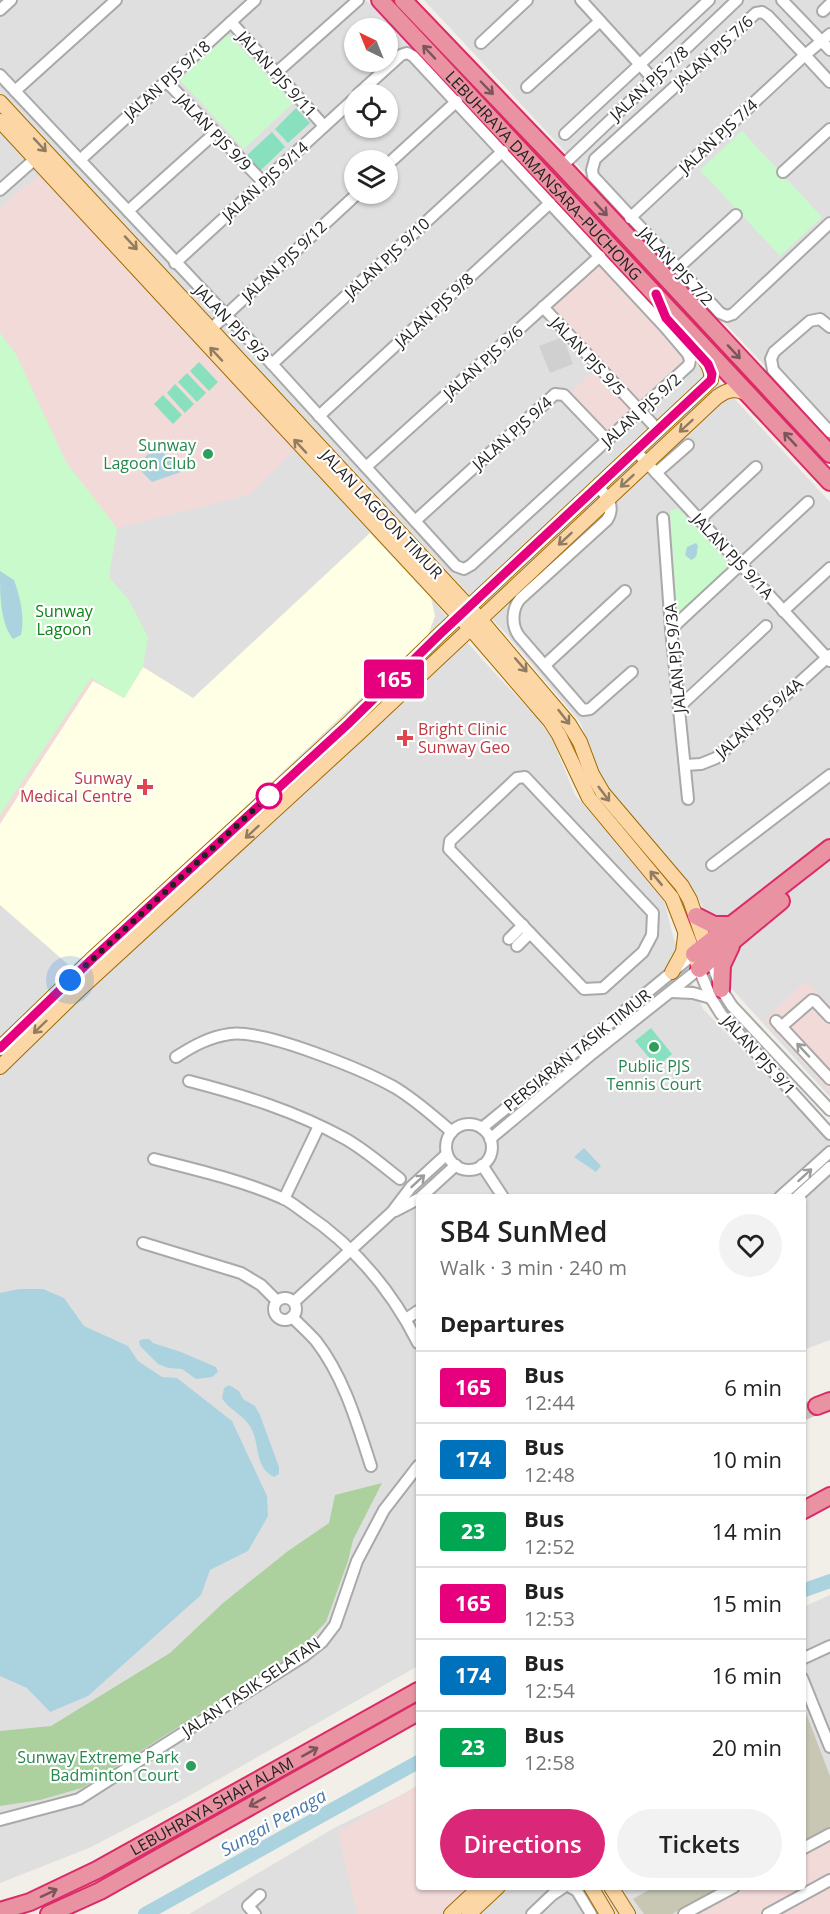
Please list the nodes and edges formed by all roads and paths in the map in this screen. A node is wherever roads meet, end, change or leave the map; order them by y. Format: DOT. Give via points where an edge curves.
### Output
graph roads {
  1 [pos="11,0"];
  2 [pos="116,0"];
  3 [pos="255,0"];
  4 [pos="358,0"];
  5 [pos="380,0"];
  6 [pos="403,0"];
  7 [pos="527,0"];
  8 [pos="581,0"];
  9 [pos="709,0"];
  10 [pos="737,0"];
  11 [pos="782,0"];
  12 [pos="0,10"];
  13 [pos="600,21"];
  14 [pos="231,22"];
  15 [pos="827,42"];
  16 [pos="481,43"];
  17 [pos="805,55"];
  18 [pos="639,64"];
  19 [pos="276,73"];
  20 [pos="0,75"];
  21 [pos="653,79"];
  22 [pos="165,81"];
  23 [pos="830,82"];
  24 [pos="369,84"];
  25 [pos="527,87"];
  26 [pos="15,91"];
  27 [pos="457,101"];
  28 [pos="0,102"];
  29 [pos="344,108"];
  30 [pos="0,121"];
  31 [pos="324,126"];
  32 [pos="830,129"];
  33 [pos="215,133"];
  34 [pos="565,134"];
  35 [pos="503,151"];
  36 [pos="398,155"];
  37 [pos="35,159"];
  38 [pos="80,160"];
  39 [pos="562,166"];
  40 [pos="783,172"];
  41 [pos="263,182"];
  42 [pos="0,190"];
  43 [pos="550,203"];
  44 [pos="346,204"];
  45 [pos="128,211"];
  46 [pos="736,215"];
  47 [pos="630,218"];
  48 [pos="830,223"];
  49 [pos="111,231"];
  50 [pos="600,256"];
  51 [pos="175,263"];
  52 [pos="678,268"];
  53 [pos="656,294"];
  54 [pos="543,308"];
  55 [pos="225,316"];
  56 [pos="830,327"];
  57 [pos="211,329"];
  58 [pos="272,364"];
  59 [pos="750,395"];
  60 [pos="640,411"];
  61 [pos="319,416"];
  62 [pos="829,429"];
  63 [pos="658,430"];
  64 [pos="607,440"];
  65 [pos="688,445"];
  66 [pos="636,451"];
  67 [pos="830,454"];
  68 [pos="366,467"];
  69 [pos="756,467"];
  70 [pos="651,468"];
  71 [pos="830,482"];
  72 [pos="598,486"];
  73 [pos="608,499"];
  74 [pos="808,502"];
  75 [pos="663,518"];
  76 [pos="699,519"];
  77 [pos="416,521"];
  78 [pos="740,565"];
  79 [pos="464,568"];
  80 [pos="830,568"];
  81 [pos="489,588"];
  82 [pos="626,591"];
  83 [pos="447,595"];
  84 [pos="504,596"];
  85 [pos="783,611"];
  86 [pos="464,612"];
  87 [pos="475,623"];
  88 [pos="766,626"];
  89 [pos="671,629"];
  90 [pos="440,634"];
  91 [pos="496,636"];
  92 [pos="451,646"];
  93 [pos="489,651"];
  94 [pos="829,658"];
  95 [pos="544,665"];
  96 [pos="632,672"];
  97 [pos="679,707"];
  98 [pos="685,765"];
  99 [pos="830,775"];
  100 [pos="688,799"];
  101 [pos="830,848"];
  102 [pos="830,862"];
  103 [pos="712,866"];
  104 [pos="691,922"];
  105 [pos="526,929"];
  106 [pos="733,934"];
  107 [pos="513,942"];
  108 [pos="702,957"];
  109 [pos="672,972"];
  110 [pos="671,992"];
  111 [pos="716,994"];
  112 [pos="830,1017"];
  113 [pos="0,1048"];
  114 [pos="176,1057"];
  115 [pos="0,1067"];
  116 [pos="830,1079"];
  117 [pos="189,1081"];
  118 [pos="830,1110"];
  119 [pos="319,1126"];
  120 [pos="482,1128"];
  121 [pos="452,1132"];
  122 [pos="830,1134"];
  123 [pos="490,1140"];
  124 [pos="830,1152"];
  125 [pos="447,1154"];
  126 [pos="154,1159"];
  127 [pos="456,1165"];
  128 [pos="482,1165"];
  129 [pos="830,1167"];
  130 [pos="400,1179"];
  131 [pos="424,1194"];
  132 [pos="501,1194"];
  133 [pos="783,1194"];
  134 [pos="799,1194"];
  135 [pos="284,1199"];
  136 [pos="416,1200"];
  137 [pos="392,1212"];
  138 [pos="143,1244"];
  139 [pos="351,1250"];
  140 [pos="278,1301"];
  141 [pos="294,1302"];
  142 [pos="416,1312"];
  143 [pos="292,1317"];
  144 [pos="406,1319"];
  145 [pos="416,1339"];
  146 [pos="370,1466"];
  147 [pos="416,1469"];
  148 [pos="830,1496"];
  149 [pos="806,1508"];
  150 [pos="830,1646"];
  151 [pos="806,1657"];
  152 [pos="806,1687"];
  153 [pos="416,1692"];
  154 [pos="416,1713"];
  155 [pos="829,1741"];
  156 [pos="0,1820"];
  157 [pos="223,1820"];
  158 [pos="830,1834"];
  159 [pos="806,1848"];
  160 [pos="830,1880"];
  161 [pos="477,1890"];
  162 [pos="495,1890"];
  163 [pos="560,1890"];
  164 [pos="576,1890"];
  165 [pos="593,1890"];
  166 [pos="613,1890"];
  167 [pos="728,1890"];
  168 [pos="260,1895"];
  169 [pos="0,1911"];
  170 [pos="50,1914"];
  171 [pos="77,1914"];
  172 [pos="255,1914"];
  173 [pos="451,1914"];
  174 [pos="469,1914"];
  175 [pos="532,1914"];
  176 [pos="591,1914"];
  177 [pos="607,1914"];
  178 [pos="628,1914"];
  179 [pos="684,1914"];
  180 [pos="768,1914"];
  1 -- 12 [label="street"];
  2 -- 26 [label="street"];
  3 -- 14 [label="street, JALAN PJS 9/18"];
  4 -- 19 [label="street"];
  53 -- 5 [label="highway, LEBUHRAYA DAMANSARA–PUCHONG, one-way"];
  6 -- 39 [label="highway, LEBUHRAYA DAMANSARA–PUCHONG, one-way"];
  7 -- 16 [label="street"];
  8 -- 13 [label="street"];
  9 -- 18 [label="street"];
  10 -- 21 [label="street, JALAN PJS 7/8"];
  11 -- 15 [label="street"];
  13 -- 18 [label="street"];
  13 -- 25 [label="street"];
  14 -- 19 [label="street, JALAN PJS 9/11"];
  14 -- 22 [label="street, JALAN PJS 9/18"];
  15 -- 17 [label="street"];
  17 -- 23 [label="street"];
  17 -- 47 [label="street, JALAN PJS 7/4"];
  17 -- 47 [label="street, JALAN PJS 7/6" via="768,16 756,13 595,159 593,176"];
  18 -- 21 [label="street"];
  18 -- 34 [label="street"];
  19 -- 31 [label="street, JALAN PJS 9/11"];
  20 -- 26 [label="street, JALAN PJS 9/3"];
  21 -- 39 [label="street, JALAN PJS 7/8"];
  22 -- 33 [label="street, JALAN PJS 9/9"];
  22 -- 38 [label="street, JALAN PJS 9/18"];
  24 -- 27 [label="street, JALAN PJS 9/2" via="407,53"];
  26 -- 38 [label="street, JALAN PJS 9/3"];
  27 -- 35 [label="street, JALAN PJS 9/2"];
  27 -- 36 [label="street"];
  28 -- 49 [label="main road, JALAN LAGOON TIMUR, one-way"];
  29 -- 31 [label="street, JALAN PJS 9/14"];
  30 -- 37 [label="main road, JALAN LAGOON TIMUR"];
  31 -- 41 [label="street, JALAN PJS 9/14"];
  32 -- 40 [label="street"];
  33 -- 41 [label="street, JALAN PJS 9/9"];
  33 -- 45 [label="street"];
  35 -- 43 [label="street, JALAN PJS 9/2"];
  35 -- 58 [label="street, JALAN PJS 9/10"];
  37 -- 42 [label="street"];
  37 -- 49 [label="main road, JALAN LAGOON TIMUR"];
  38 -- 45 [label="street, JALAN PJS 9/3"];
  39 -- 67 [label="highway, LEBUHRAYA DAMANSARA–PUCHONG, one-way"];
  41 -- 51 [label="street, JALAN PJS 9/14"];
  43 -- 50 [label="street, JALAN PJS 9/2"];
  43 -- 61 [label="street, JALAN PJS 9/8"];
  44 -- 55 [label="street, JALAN PJS 9/12"];
  45 -- 51 [label="street, JALAN PJS 9/3"];
  46 -- 52 [label="street"];
  47 -- 52 [label="street, JALAN PJS 7/2"];
  48 -- 52 [label="street, JALAN PJS 7/2" via="727,316"];
  49 -- 57 [label="main road, JALAN LAGOON TIMUR, one-way"];
  83 -- 49 [label="main road, JALAN LAGOON TIMUR, one-way"];
  50 -- 54 [label="street, JALAN PJS 9/6"];
  50 -- 60 [label="street, JALAN PJS 9/2" via="690,360"];
  51 -- 55 [label="street, JALAN PJS 9/3"];
  53 -- 59 [label="highway, LEBUHRAYA DAMANSARA–PUCHONG"];
  53 -- 63 [label="main road" via="666,318 708,364 712,374 711,380"];
  54 -- 60 [label="street, JALAN PJS 9/5"];
  54 -- 68 [label="street, JALAN PJS 9/6"];
  55 -- 57 [label="street, JALAN PJS 9/12"];
  55 -- 58 [label="street, JALAN PJS 9/3"];
  56 -- 62 [label="street" via="820,319 810,321 771,359 773,370"];
  57 -- 83 [label="main road, JALAN LAGOON TIMUR"];
  58 -- 61 [label="street, JALAN PJS 9/3"];
  59 -- 70 [label="main road, one-way" via="735,389 723,393"];
  71 -- 59 [label="highway, LEBUHRAYA DAMANSARA–PUCHONG, one-way"];
  60 -- 63 [label="street, JALAN PJS 9/5"];
  60 -- 64 [label="street, JALAN PJS 9/2"];
  61 -- 68 [label="street, JALAN PJS 9/3"];
  63 -- 66 [label="main road"];
  64 -- 77 [label="street, JALAN PJS 9/4" via="564,394 555,394"];
  64 -- 79 [label="street, JALAN PJS 9/2"];
  65 -- 70 [label="street"];
  66 -- 70 [label="street, JALAN PJS 9/1A"];
  66 -- 72 [label="main road"];
  68 -- 77 [label="street, JALAN PJS 9/3"];
  69 -- 76 [label="street"];
  70 -- 73 [label="main road, one-way"];
  70 -- 76 [label="street, JALAN PJS 9/1A"];
  72 -- 73 [label="street"];
  72 -- 81 [label="main road"];
  73 -- 84 [label="main road, one-way"];
  73 -- 95 [label="street" via="611,508 607,520 514,609 515,630"];
  74 -- 78 [label="street"];
  75 -- 89 [label="street, JALAN PJS 9/3A"];
  76 -- 78 [label="street, JALAN PJS 9/1A"];
  77 -- 79 [label="street, JALAN PJS 9/3" via="456,566"];
  78 -- 85 [label="street, JALAN PJS 9/1A"];
  78 -- 89 [label="street"];
  80 -- 85 [label="street"];
  81 -- 83 [label="main road"];
  81 -- 86 [label="main road"];
  82 -- 95 [label="street"];
  83 -- 86 [label="main road, JALAN LAGOON TIMUR"];
  83 -- 90 [label="main road" via="447,617"];
  84 -- 87 [label="main road"];
  84 -- 91 [label="main road" via="497,610"];
  85 -- 94 [label="street, JALAN PJS 9/1A"];
  86 -- 87 [label="main road, JALAN LAGOON TIMUR"];
  86 -- 90 [label="main road"];
  87 -- 91 [label="main road, JALAN LAGOON TIMUR"];
  87 -- 92 [label="main road"];
  87 -- 93 [label="main road, JALAN LAGOON TIMUR"];
  88 -- 97 [label="street"];
  89 -- 97 [label="street, JALAN PJS 9/3A"];
  90 -- 113 [label="main road"];
  91 -- 104 [label="main road, JALAN LAGOON TIMUR, one-way" via="576,733 603,793 682,886"];
  92 -- 93 [label="main road" via="469,645"];
  92 -- 115 [label="main road, one-way"];
  104 -- 93 [label="main road, JALAN LAGOON TIMUR, one-way" via="589,798 550,721"];
  94 -- 98 [label="street, JALAN PJS 9/4A" via="716,758"];
  95 -- 96 [label="street" via="583,710 590,709"];
  97 -- 98 [label="street, JALAN PJS 9/3A"];
  98 -- 100 [label="street, JALAN PJS 9/3A"];
  99 -- 103 [label="street"];
  101 -- 106 [label="highway"];
  102 -- 106 [label="highway"];
  104 -- 106 [label="highway" via="714,925"];
  104 -- 108 [label="main road, JALAN LAGOON TIMUR"];
  104 -- 109 [label="main road" via="683,952"];
  105 -- 105 [label="street" via="449,849 450,841 508,786 525,777 653,913 652,935 643,952 603,988 584,989"];
  105 -- 107 [label="street"];
  106 -- 108 [label="highway"];
  106 -- 111 [label="highway"];
  108 -- 109 [label="street, PERSIARAN TASIK TIMUR"];
  108 -- 110 [label="street, PERSIARAN TASIK TIMUR"];
  108 -- 111 [label="street, JALAN PJS 9/1"];
  109 -- 120 [label="street, PERSIARAN TASIK TIMUR"];
  110 -- 111 [label="street"];
  110 -- 123 [label="street, PERSIARAN TASIK TIMUR"];
  111 -- 118 [label="street, JALAN PJS 9/1" via="732,1006"];
  111 -- 122 [label="street, JALAN PJS 9/1" via="721,1014"];
  116 -- 112 [label="street, one-way" via="779,1024 810,1001 815,1001"];
  114 -- 121 [label="street" via="199,1042 231,1034 243,1033 289,1044 395,1088 422,1105"];
  117 -- 119 [label="street" via="251,1097"];
  119 -- 130 [label="street" via="346,1139"];
  119 -- 135 [label="street"];
  120 -- 121 [label="street" via="469,1124"];
  120 -- 123 [label="street"];
  121 -- 125 [label="street"];
  123 -- 128 [label="street" via="491,1151"];
  133 -- 124 [label="street, one-way"];
  125 -- 127 [label="street"];
  137 -- 125 [label="street, one-way" via="411,1187"];
  126 -- 135 [label="street"];
  127 -- 128 [label="street" via="469,1170"];
  127 -- 131 [label="street"];
  128 -- 132 [label="street"];
  129 -- 134 [label="street"];
  135 -- 139 [label="street" via="318,1221"];
  136 -- 137 [label="street"];
  137 -- 139 [label="street"];
  138 -- 140 [label="street" via="241,1273"];
  139 -- 141 [label="street"];
  139 -- 144 [label="street" via="377,1277"];
  140 -- 141 [label="street" via="287,1298"];
  140 -- 143 [label="street" via="274,1310 278,1317"];
  141 -- 143 [label="street" via="296,1310"];
  142 -- 144 [label="street"];
  143 -- 146 [label="street" via="315,1340 334,1369 353,1410"];
  144 -- 145 [label="street"];
  147 -- 156 [label="street, JALAN TASIK SELATAN" via="384,1510 357,1561 335,1625 322,1642 79,1799"];
  148 -- 149 [label="highway"];
  150 -- 151 [label="street"];
  152 -- 155 [label="street"];
  169 -- 153 [label="highway, LEBUHRAYA SHAH ALAM, one-way" via="30,1902 97,1870"];
  154 -- 157 [label="highway, LEBUHRAYA SHAH ALAM, one-way"];
  157 -- 170 [label="highway, LEBUHRAYA SHAH ALAM" via="100,1891"];
  157 -- 171 [label="highway" via="158,1866"];
  158 -- 159 [label="street"];
  160 -- 180 [label="street"];
  161 -- 173 [label="main road"];
  162 -- 174 [label="main road"];
  163 -- 175 [label="street"];
  164 -- 176 [label="street"];
  165 -- 177 [label="main road"];
  166 -- 178 [label="main road"];
  167 -- 179 [label="street"];
  168 -- 172 [label="street" via="248,1906"];
}
